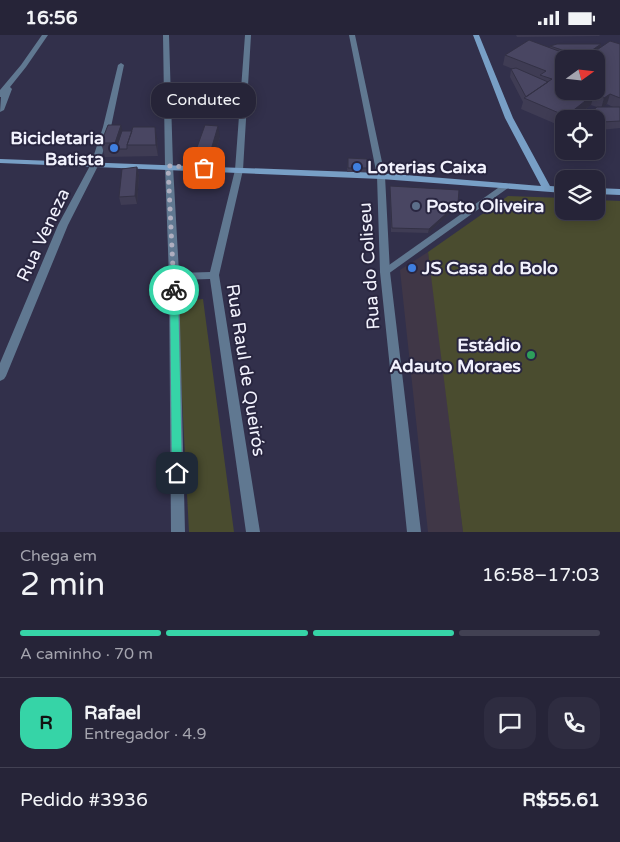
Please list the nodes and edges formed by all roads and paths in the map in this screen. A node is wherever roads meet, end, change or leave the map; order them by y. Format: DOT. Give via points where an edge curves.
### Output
graph roads {
  1 [pos="44,35"];
  2 [pos="166,35"];
  3 [pos="248,35"];
  4 [pos="352,35"];
  5 [pos="476,35"];
  6 [pos="120,65"];
  7 [pos="9,86"];
  8 [pos="0,95"];
  9 [pos="0,110"];
  10 [pos="0,161"];
  11 [pos="95,163"];
  12 [pos="168,166"];
  13 [pos="239,170"];
  14 [pos="381,176"];
  15 [pos="505,187"];
  16 [pos="547,189"];
  17 [pos="555,189"];
  18 [pos="605,191"];
  19 [pos="620,192"];
  20 [pos="385,273"];
  21 [pos="214,275"];
  22 [pos="174,277"];
  23 [pos="0,376"];
  24 [pos="178,532"];
  25 [pos="253,532"];
  26 [pos="414,532"];
  1 -- 7 [label="street"];
  2 -- 12 [label="street"];
  3 -- 13 [label="street, Rua Raul de Queirós"];
  4 -- 14 [label="street, Rua do Coliseu"];
  5 -- 16 [label="main road" via="509,118"];
  6 -- 11 [label="street, Rua Veneza" via="108,127"];
  7 -- 8 [label="street"];
  7 -- 9 [label="street"];
  10 -- 11 [label="main road"];
  11 -- 12 [label="main road"];
  11 -- 23 [label="street, Rua Veneza" via="63,225"];
  12 -- 13 [label="main road"];
  12 -- 22 [label="street"];
  13 -- 14 [label="main road"];
  13 -- 21 [label="street, Rua Raul de Queirós"];
  14 -- 15 [label="main road"];
  14 -- 20 [label="street, Rua do Coliseu"];
  15 -- 16 [label="main road"];
  15 -- 20 [label="street"];
  16 -- 17 [label="main road"];
  18 -- 19 [label="main road"];
  20 -- 26 [label="street, Rua do Coliseu"];
  21 -- 22 [label="street"];
  21 -- 25 [label="street, Rua Raul de Queirós"];
  22 -- 24 [label="street"];
}
